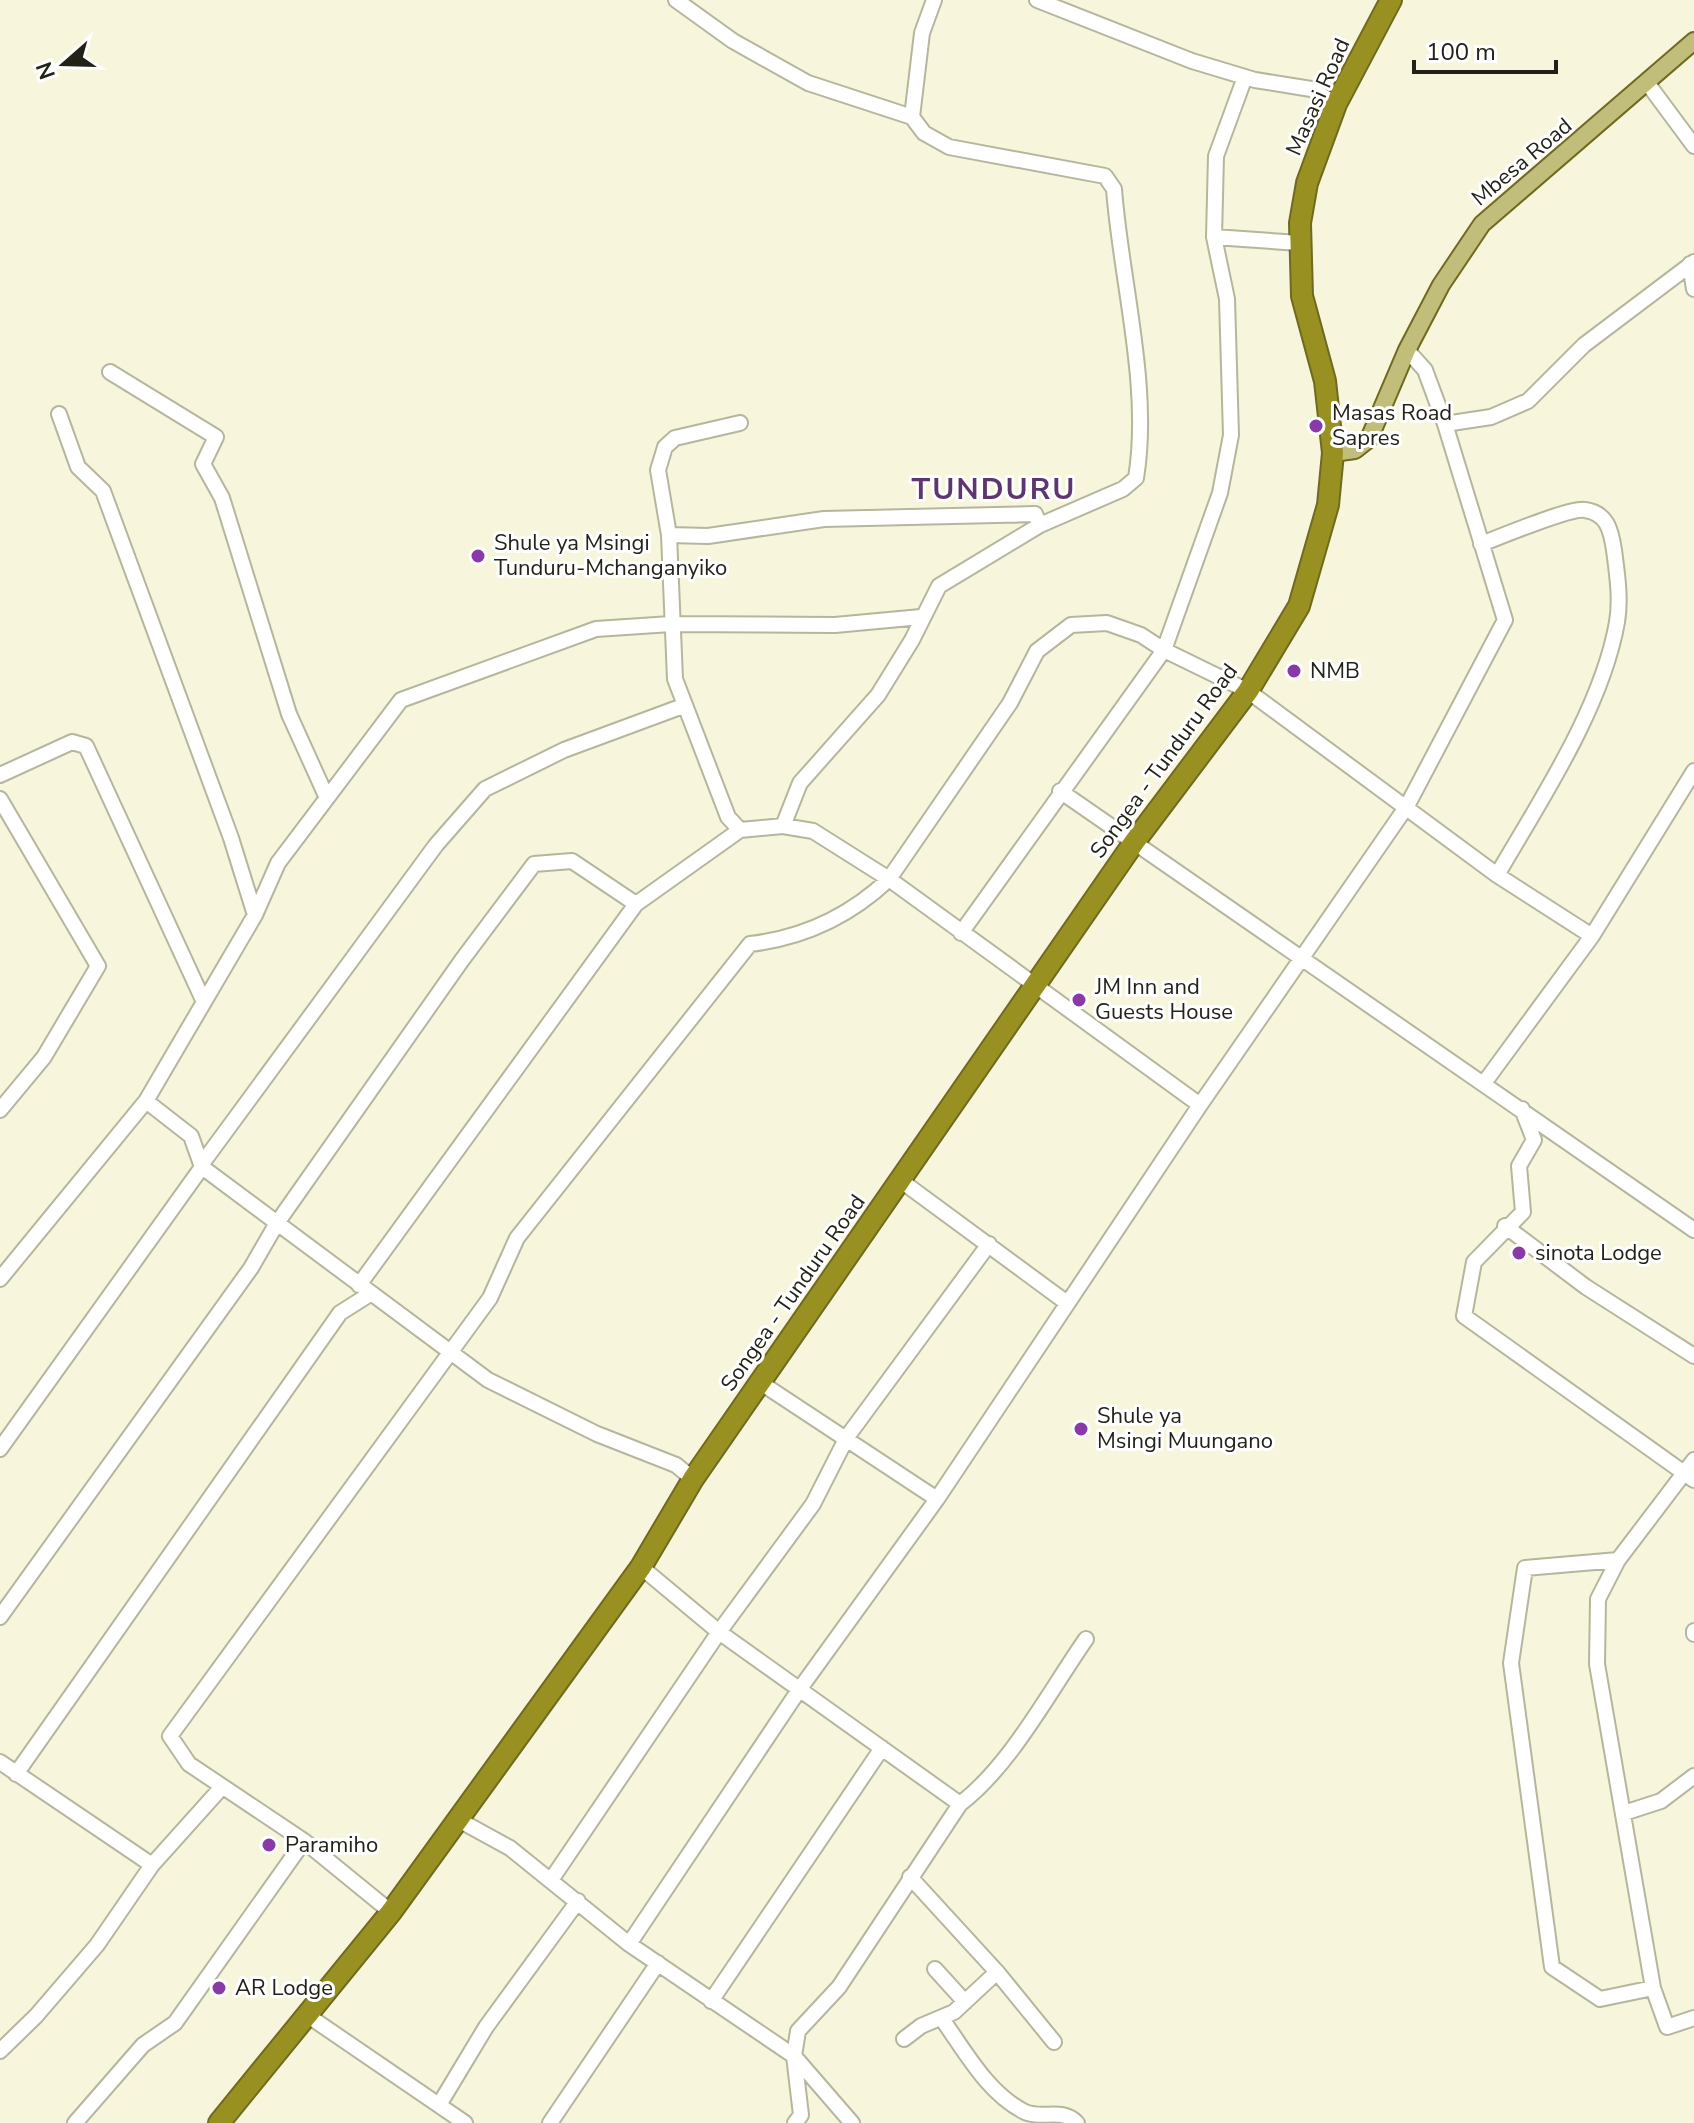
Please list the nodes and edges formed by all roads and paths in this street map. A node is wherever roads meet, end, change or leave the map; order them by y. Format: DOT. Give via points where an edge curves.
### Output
graph roads {
  1 [pos="676,0"];
  2 [pos="934,0"];
  3 [pos="1037,0"];
  4 [pos="1391,0"];
  5 [pos="1694,41"];
  6 [pos="1245,77"];
  7 [pos="1648,84"];
  8 [pos="1336,104"];
  9 [pos="912,117"];
  10 [pos="1694,146"];
  11 [pos="1214,237"];
  12 [pos="1299,243"];
  13 [pos="1692,263"];
  14 [pos="1694,289"];
  15 [pos="1407,350"];
  16 [pos="110,372"];
  17 [pos="59,414"];
  18 [pos="740,423"];
  19 [pos="1445,424"];
  20 [pos="1333,453"];
  21 [pos="1040,525"];
  22 [pos="669,535"];
  23 [pos="1481,544"];
  24 [pos="921,617"];
  25 [pos="671,624"];
  26 [pos="1164,650"];
  27 [pos="1248,691"];
  28 [pos="683,706"];
  29 [pos="1694,771"];
  30 [pos="0,775"];
  31 [pos="1060,791"];
  32 [pos="327,798"];
  33 [pos="0,799"];
  34 [pos="1407,806"];
  35 [pos="783,826"];
  36 [pos="740,830"];
  37 [pos="1135,841"];
  38 [pos="1497,875"];
  39 [pos="889,879"];
  40 [pos="636,904"];
  41 [pos="255,915"];
  42 [pos="961,933"];
  43 [pos="1592,936"];
  44 [pos="1303,960"];
  45 [pos="1035,986"];
  46 [pos="204,1002"];
  47 [pos="1484,1083"];
  48 [pos="146,1101"];
  49 [pos="1200,1105"];
  50 [pos="1522,1109"];
  51 [pos="0,1110"];
  52 [pos="202,1166"];
  53 [pos="900,1180"];
  54 [pos="277,1223"];
  55 [pos="1505,1226"];
  56 [pos="1694,1230"];
  57 [pos="989,1244"];
  58 [pos="0,1279"];
  59 [pos="364,1290"];
  60 [pos="1067,1303"];
  61 [pos="450,1351"];
  62 [pos="1694,1356"];
  63 [pos="761,1383"];
  64 [pos="847,1437"];
  65 [pos="0,1449"];
  66 [pos="1694,1460"];
  67 [pos="1689,1477"];
  68 [pos="693,1479"];
  69 [pos="937,1499"];
  70 [pos="1618,1560"];
  71 [pos="641,1567"];
  72 [pos="0,1617"];
  73 [pos="719,1632"];
  74 [pos="1086,1639"];
  75 [pos="799,1690"];
  76 [pos="882,1748"];
  77 [pos="0,1762"];
  78 [pos="16,1774"];
  79 [pos="1694,1776"];
  80 [pos="222,1787"];
  81 [pos="960,1804"];
  82 [pos="1624,1813"];
  83 [pos="457,1819"];
  84 [pos="304,1841"];
  85 [pos="152,1865"];
  86 [pos="910,1877"];
  87 [pos="551,1880"];
  88 [pos="578,1901"];
  89 [pos="391,1912"];
  90 [pos="629,1944"];
  91 [pos="658,1963"];
  92 [pos="935,1969"];
  93 [pos="997,1972"];
  94 [pos="1653,1988"];
  95 [pos="711,2001"];
  96 [pos="965,2002"];
  97 [pos="307,2015"];
  98 [pos="1694,2018"];
  99 [pos="942,2019"];
  100 [pos="904,2039"];
  101 [pos="1054,2042"];
  102 [pos="0,2051"];
  103 [pos="794,2056"];
  104 [pos="439,2105"];
  105 [pos="1035,2119"];
  106 [pos="75,2123"];
  107 [pos="219,2123"];
  108 [pos="465,2123"];
  109 [pos="550,2123"];
  110 [pos="795,2123"];
  111 [pos="852,2123"];
  112 [pos="1077,2123"];
  1 -- 9 [label="street" via="733,41 808,83"];
  2 -- 9 [label="street" via="922,33"];
  3 -- 6 [label="street"];
  4 -- 8 [label="highway, Masasi Road"];
  5 -- 7 [label="main road, Mbesa Road"];
  6 -- 8 [label="street" via="1311,89"];
  6 -- 11 [label="street" via="1216,156"];
  7 -- 10 [label="street"];
  7 -- 15 [label="main road, Mbesa Road" via="1482,224 1441,285"];
  8 -- 12 [label="highway, Masasi Road" via="1307,183"];
  9 -- 21 [label="street" via="924,133 949,147 1105,176 1114,189 1138,408 1141,450 1136,478 1123,489"];
  11 -- 12 [label="street"];
  11 -- 26 [label="street" via="1227,299 1231,435 1220,493"];
  12 -- 20 [label="highway, Masasi Road" via="1302,296 1325,381"];
  13 -- 14 [label="street"];
  13 -- 19 [label="street" via="1584,345 1528,401 1491,417"];
  15 -- 19 [label="street" via="1425,370"];
  15 -- 20 [label="main road, Mbesa Road" via="1369,439 1355,450"];
  16 -- 32 [label="street" via="216,437 203,464 222,498 289,714"];
  17 -- 41 [label="street" via="78,467 103,491"];
  18 -- 22 [label="street" via="675,438 665,447 658,470"];
  19 -- 23 [label="street"];
  20 -- 27 [label="highway, Songea - Tunduru Road" via="1328,505 1299,606"];
  21 -- 22 [label="street" via="1035,514 824,519 708,536"];
  21 -- 24 [label="street" via="939,586"];
  22 -- 25 [label="street"];
  23 -- 34 [label="street" via="1505,620"];
  23 -- 38 [label="street" via="1582,509 1602,515 1610,529 1618,576 1617,621 1607,660 1566,757"];
  24 -- 25 [label="street" via="835,625"];
  24 -- 35 [label="street" via="878,695 800,783"];
  25 -- 28 [label="street" via="675,679"];
  25 -- 32 [label="street" via="596,629 401,700"];
  26 -- 27 [label="street"];
  26 -- 31 [label="street"];
  26 -- 39 [label="street" via="1107,623 1071,625 1037,651 1010,703"];
  27 -- 34 [label="street"];
  27 -- 37 [label="highway, Songea - Tunduru Road"];
  28 -- 36 [label="street" via="719,801"];
  28 -- 52 [label="street" via="564,750 485,789 436,845"];
  29 -- 43 [label="street"];
  30 -- 46 [label="street" via="72,742 86,746"];
  31 -- 37 [label="street"];
  31 -- 42 [label="street"];
  32 -- 41 [label="street" via="278,863"];
  33 -- 51 [label="street" via="98,966 44,1057"];
  34 -- 38 [label="street"];
  34 -- 44 [label="street"];
  35 -- 36 [label="street"];
  35 -- 39 [label="street" via="813,831"];
  36 -- 40 [label="street"];
  37 -- 44 [label="street"];
  37 -- 45 [label="highway, Songea - Tunduru Road"];
  38 -- 43 [label="street"];
  39 -- 42 [label="street"];
  39 -- 61 [label="street" via="872,895 812,929 789,939 750,944 517,1238 490,1298"];
  40 -- 54 [label="street" via="572,861 534,864"];
  40 -- 59 [label="street"];
  41 -- 46 [label="street"];
  42 -- 45 [label="street"];
  43 -- 47 [label="street"];
  44 -- 47 [label="street"];
  44 -- 49 [label="street"];
  45 -- 49 [label="street"];
  45 -- 53 [label="highway, Songea - Tunduru Road"];
  46 -- 48 [label="street"];
  47 -- 50 [label="street"];
  48 -- 52 [label="street" via="191,1136"];
  48 -- 58 [label="street"];
  49 -- 60 [label="street"];
  50 -- 55 [label="street" via="1534,1140 1519,1166 1523,1212"];
  50 -- 56 [label="street"];
  52 -- 54 [label="street"];
  52 -- 65 [label="street"];
  53 -- 57 [label="street"];
  53 -- 63 [label="highway, Songea - Tunduru Road"];
  54 -- 59 [label="street"];
  54 -- 72 [label="street" via="251,1268"];
  55 -- 62 [label="street" via="1586,1287"];
  55 -- 67 [label="street" via="1474,1262 1464,1316"];
  57 -- 60 [label="street"];
  57 -- 64 [label="street"];
  59 -- 61 [label="street"];
  59 -- 78 [label="street" via="340,1313"];
  60 -- 69 [label="street"];
  61 -- 68 [label="street" via="488,1380 597,1434 676,1465"];
  61 -- 80 [label="street" via="170,1736 189,1764"];
  63 -- 64 [label="street"];
  63 -- 68 [label="highway, Songea - Tunduru Road"];
  64 -- 69 [label="street"];
  64 -- 73 [label="street" via="813,1504"];
  66 -- 67 [label="street"];
  67 -- 70 [label="street"];
  68 -- 71 [label="highway, Songea - Tunduru Road"];
  69 -- 75 [label="street"];
  70 -- 82 [label="street" via="1598,1599 1597,1664"];
  70 -- 94 [label="street" via="1525,1568 1511,1663 1552,1967 1600,1999"];
  71 -- 73 [label="street"];
  71 -- 83 [label="highway, Songea - Tunduru Road"];
  73 -- 75 [label="street"];
  73 -- 87 [label="street"];
  74 -- 81 [label="street" via="1003,1759 980,1789"];
  75 -- 76 [label="street"];
  75 -- 90 [label="street"];
  76 -- 81 [label="street"];
  76 -- 95 [label="street"];
  77 -- 78 [label="street"];
  78 -- 85 [label="street"];
  79 -- 82 [label="street" via="1661,1801"];
  80 -- 84 [label="street"];
  80 -- 85 [label="street"];
  81 -- 86 [label="street"];
  82 -- 94 [label="street"];
  83 -- 87 [label="street" via="510,1848"];
  83 -- 89 [label="highway, Songea - Tunduru Road"];
  84 -- 89 [label="street"];
  84 -- 106 [label="street" via="175,2023 143,2045"];
  85 -- 102 [label="street" via="97,1945"];
  86 -- 93 [label="street"];
  86 -- 103 [label="street" via="839,1987 798,2031"];
  87 -- 88 [label="street"];
  88 -- 90 [label="street"];
  88 -- 104 [label="street" via="486,2027"];
  89 -- 97 [label="highway, Songea - Tunduru Road"];
  90 -- 91 [label="street"];
  91 -- 95 [label="street"];
  91 -- 109 [label="street"];
  92 -- 96 [label="street"];
  93 -- 96 [label="street"];
  93 -- 101 [label="street"];
  94 -- 98 [label="street" via="1667,2027"];
  95 -- 103 [label="street"];
  96 -- 99 [label="street"];
  97 -- 104 [label="street"];
  97 -- 107 [label="highway, Songea - Tunduru Road"];
  99 -- 100 [label="street"];
  99 -- 105 [label="street" via="983,2076"];
  103 -- 110 [label="street" via="801,2115"];
  103 -- 111 [label="street"];
  104 -- 108 [label="street"];
  105 -- 112 [label="street" via="1063,2114"];
}
